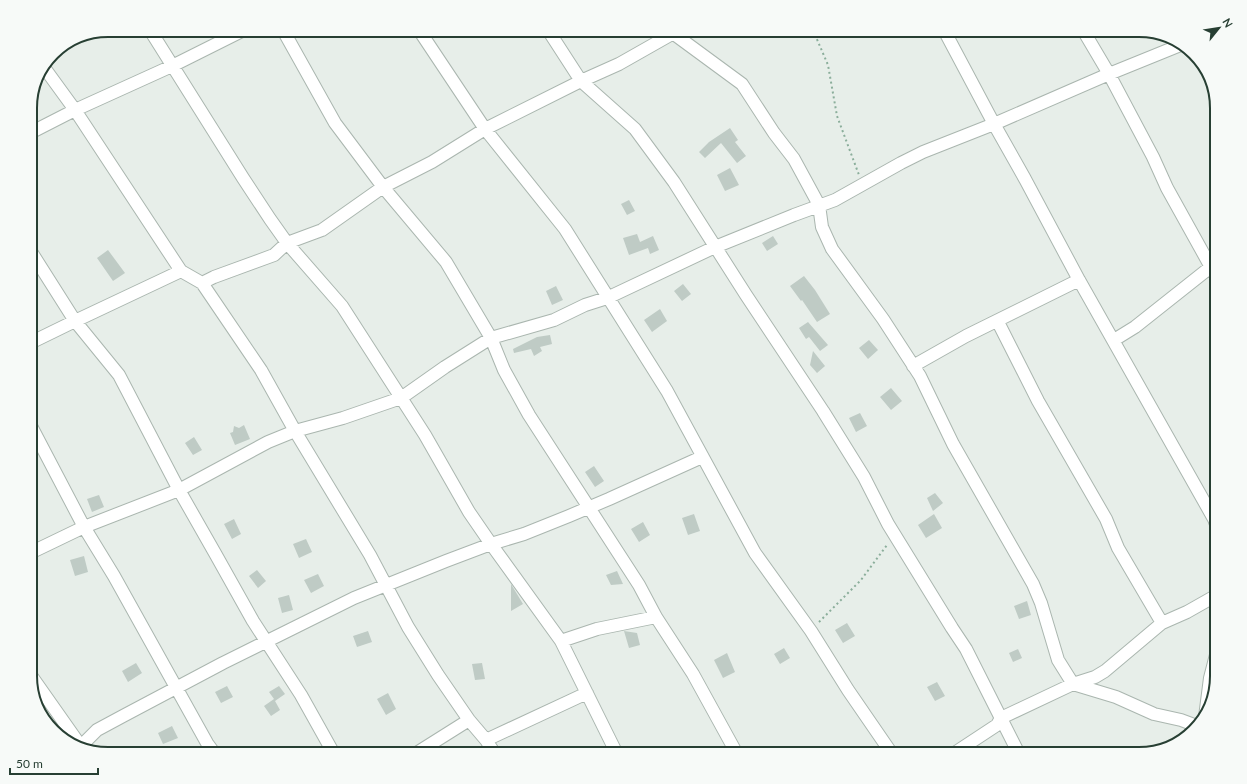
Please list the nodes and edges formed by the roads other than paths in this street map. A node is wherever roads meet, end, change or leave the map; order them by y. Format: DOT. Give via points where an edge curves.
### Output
graph roads {
  1 [pos="154,37"];
  2 [pos="230,37"];
  3 [pos="287,37"];
  4 [pos="424,37"];
  5 [pos="553,37"];
  6 [pos="664,37"];
  7 [pos="682,37"];
  8 [pos="948,37"];
  9 [pos="1087,37"];
  10 [pos="1175,47"];
  11 [pos="172,66"];
  12 [pos="47,72"];
  13 [pos="1109,74"];
  14 [pos="581,80"];
  15 [pos="75,110"];
  16 [pos="994,124"];
  17 [pos="37,129"];
  18 [pos="485,129"];
  19 [pos="383,187"];
  20 [pos="819,206"];
  21 [pos="287,243"];
  22 [pos="715,248"];
  23 [pos="1210,259"];
  24 [pos="37,261"];
  25 [pos="1210,266"];
  26 [pos="181,272"];
  27 [pos="1079,280"];
  28 [pos="202,283"];
  29 [pos="607,298"];
  30 [pos="75,320"];
  31 [pos="998,322"];
  32 [pos="491,338"];
  33 [pos="37,339"];
  34 [pos="1114,340"];
  35 [pos="913,366"];
  36 [pos="401,398"];
  37 [pos="295,431"];
  38 [pos="37,437"];
  39 [pos="702,457"];
  40 [pos="179,490"];
  41 [pos="588,507"];
  42 [pos="1210,512"];
  43 [pos="84,527"];
  44 [pos="491,544"];
  45 [pos="37,550"];
  46 [pos="385,585"];
  47 [pos="1210,599"];
  48 [pos="656,617"];
  49 [pos="1162,623"];
  50 [pos="267,641"];
  51 [pos="561,641"];
  52 [pos="1073,684"];
  53 [pos="37,685"];
  54 [pos="177,687"];
  55 [pos="587,693"];
  56 [pos="1001,718"];
  57 [pos="469,720"];
  58 [pos="1191,724"];
  59 [pos="75,739"];
  60 [pos="486,740"];
  61 [pos="83,743"];
  62 [pos="210,747"];
  63 [pos="330,747"];
  64 [pos="426,747"];
  65 [pos="490,747"];
  66 [pos="614,747"];
  67 [pos="734,747"];
  68 [pos="887,747"];
  69 [pos="964,747"];
  70 [pos="1016,747"];
  1 -- 11 [label="street"];
  2 -- 11 [label="street"];
  3 -- 19 [label="street" via="335,123"];
  4 -- 18 [label="street"];
  5 -- 14 [label="street"];
  6 -- 14 [label="street" via="619,64"];
  7 -- 20 [label="street" via="742,84 774,134 794,159"];
  8 -- 16 [label="street"];
  9 -- 13 [label="street"];
  10 -- 13 [label="street"];
  11 -- 15 [label="street"];
  11 -- 21 [label="street"];
  12 -- 15 [label="street"];
  13 -- 16 [label="street"];
  13 -- 23 [label="street" via="1167,188"];
  14 -- 18 [label="street"];
  14 -- 22 [label="street" via="635,129 674,182"];
  15 -- 17 [label="street"];
  15 -- 26 [label="street"];
  16 -- 20 [label="street" via="924,152"];
  16 -- 27 [label="street"];
  18 -- 19 [label="street" via="432,162"];
  18 -- 29 [label="street" via="565,228"];
  19 -- 21 [label="street" via="322,230"];
  19 -- 32 [label="street" via="446,262"];
  20 -- 22 [label="street"];
  20 -- 35 [label="street" via="822,227 832,249"];
  21 -- 28 [label="street" via="274,255"];
  21 -- 36 [label="street" via="342,306"];
  22 -- 29 [label="street"];
  22 -- 56 [label="street" via="864,477 894,533 966,649"];
  24 -- 30 [label="street"];
  25 -- 34 [label="street" via="1135,327"];
  26 -- 28 [label="street"];
  26 -- 30 [label="street"];
  27 -- 31 [label="street"];
  27 -- 34 [label="street"];
  28 -- 37 [label="street" via="261,370"];
  29 -- 32 [label="street" via="554,320"];
  29 -- 39 [label="street" via="666,391"];
  30 -- 33 [label="street"];
  30 -- 40 [label="street" via="119,375"];
  31 -- 35 [label="street" via="966,336"];
  31 -- 49 [label="street" via="1038,401 1106,518 1118,548"];
  32 -- 36 [label="street"];
  32 -- 41 [label="street" via="504,370 529,415"];
  34 -- 42 [label="street"];
  35 -- 52 [label="street" via="953,444 1037,592 1058,660"];
  36 -- 37 [label="street"];
  36 -- 44 [label="street"];
  37 -- 40 [label="street" via="268,442"];
  37 -- 46 [label="street" via="370,555"];
  38 -- 43 [label="street"];
  39 -- 41 [label="street"];
  39 -- 68 [label="street" via="755,553 811,631"];
  40 -- 43 [label="street"];
  40 -- 50 [label="street" via="253,621"];
  41 -- 44 [label="street" via="524,534"];
  41 -- 48 [label="street"];
  43 -- 45 [label="street"];
  43 -- 54 [label="street"];
  44 -- 46 [label="street"];
  44 -- 51 [label="street"];
  46 -- 50 [label="street"];
  46 -- 57 [label="street" via="429,661"];
  47 -- 49 [label="street"];
  48 -- 51 [label="street" via="597,629"];
  48 -- 67 [label="street" via="693,674"];
  49 -- 52 [label="street" via="1105,671"];
  50 -- 54 [label="street"];
  50 -- 63 [label="street"];
  51 -- 55 [label="street"];
  52 -- 56 [label="street"];
  52 -- 58 [label="street" via="1116,697 1154,714"];
  53 -- 59 [label="street"];
  54 -- 61 [label="street" via="97,730"];
  54 -- 62 [label="street"];
  55 -- 60 [label="street"];
  55 -- 66 [label="street"];
  56 -- 69 [label="street" via="997,725"];
  56 -- 70 [label="street"];
  57 -- 60 [label="street"];
  57 -- 64 [label="street"];
  60 -- 65 [label="street"];
}
